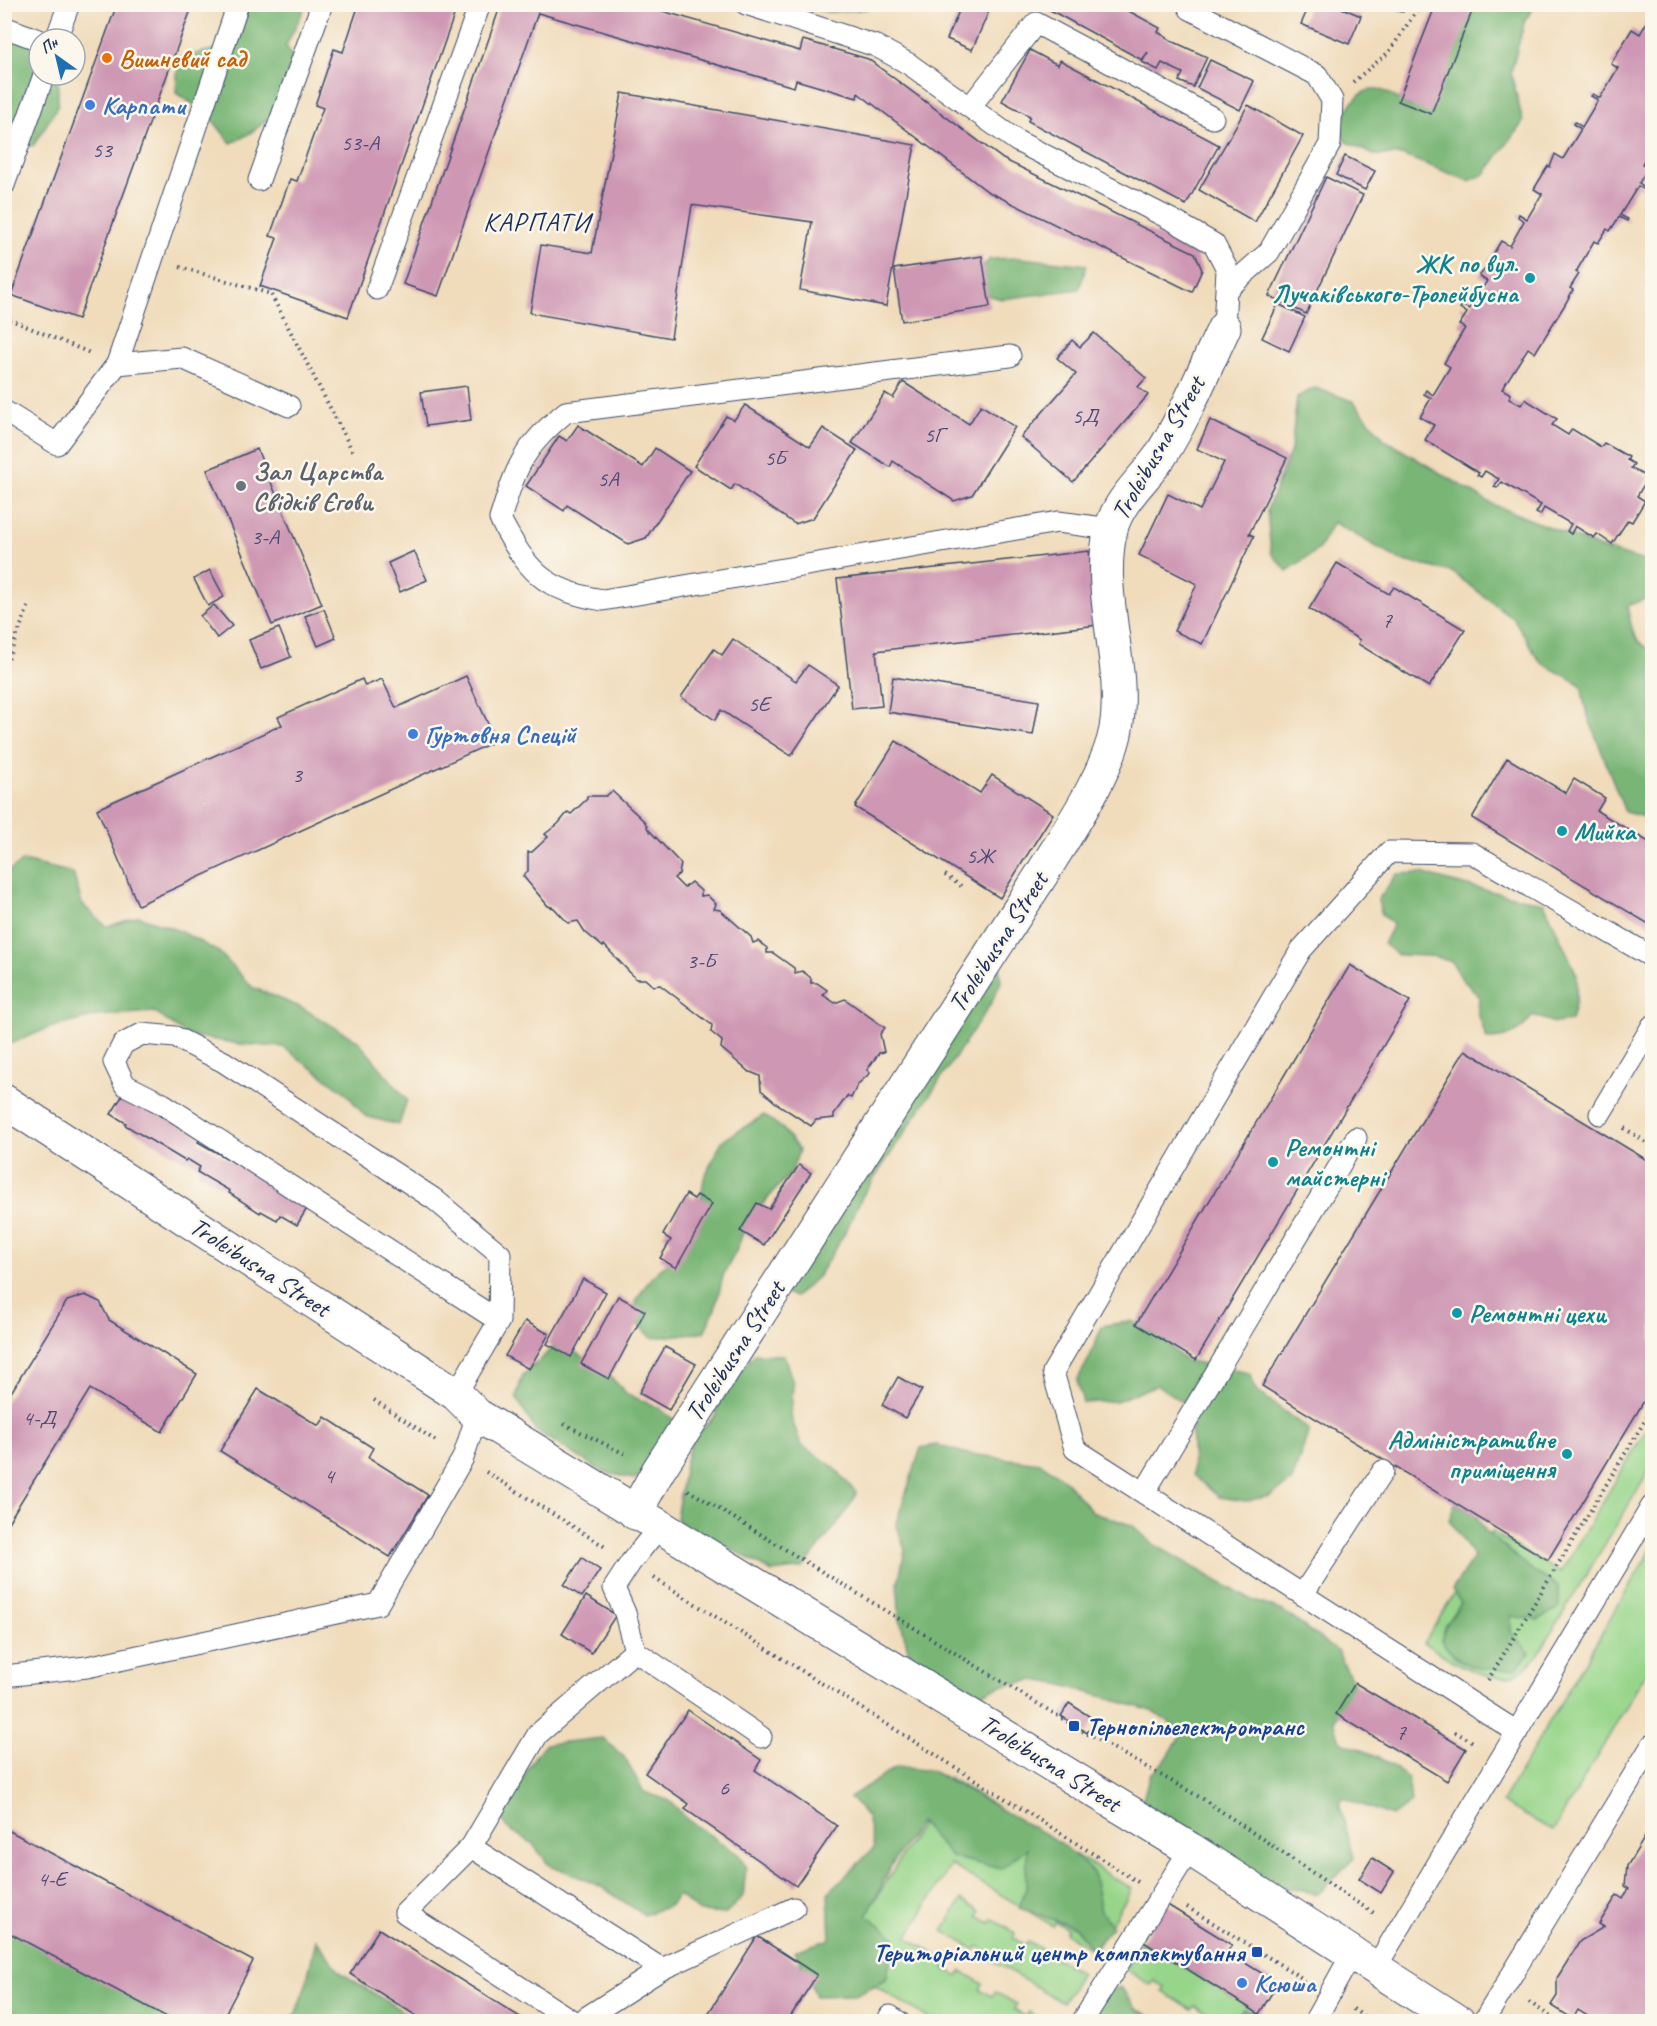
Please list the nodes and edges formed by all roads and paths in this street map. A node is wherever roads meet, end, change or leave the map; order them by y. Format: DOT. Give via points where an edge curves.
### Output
graph roads {
  1 [pos="69,4"];
  2 [pos="238,4"];
  3 [pos="322,4"];
  4 [pos="480,4"];
  5 [pos="746,4"];
  6 [pos="1187,4"];
  7 [pos="1422,4"];
  8 [pos="4,27"];
  9 [pos="60,27"];
  10 [pos="27,36"];
  11 [pos="40,87"];
  12 [pos="1332,100"];
  13 [pos="970,107"];
  14 [pos="1213,118"];
  15 [pos="259,180"];
  16 [pos="4,185"];
  17 [pos="153,259"];
  18 [pos="377,289"];
  19 [pos="1227,289"];
  20 [pos="4,317"];
  21 [pos="1224,328"];
  22 [pos="1010,356"];
  23 [pos="117,364"];
  24 [pos="289,406"];
  25 [pos="4,411"];
  26 [pos="353,452"];
  27 [pos="1112,529"];
  28 [pos="28,607"];
  29 [pos="4,670"];
  30 [pos="945,875"];
  31 [pos="964,888"];
  32 [pos="1653,957"];
  33 [pos="1653,1026"];
  34 [pos="4,1101"];
  35 [pos="1600,1114"];
  36 [pos="1356,1138"];
  37 [pos="499,1321"];
  38 [pos="374,1400"];
  39 [pos="467,1405"];
  40 [pos="1653,1409"];
  41 [pos="463,1458"];
  42 [pos="658,1471"];
  43 [pos="1383,1471"];
  44 [pos="1144,1493"];
  45 [pos="1653,1506"];
  46 [pos="648,1519"];
  47 [pos="630,1562"];
  48 [pos="1303,1594"];
  49 [pos="635,1651"];
  50 [pos="4,1676"];
  51 [pos="1487,1681"];
  52 [pos="1517,1732"];
  53 [pos="761,1737"];
  54 [pos="1653,1745"];
  55 [pos="471,1847"];
  56 [pos="1190,1849"];
  57 [pos="1163,1892"];
  58 [pos="794,1908"];
  59 [pos="1377,1908"];
  60 [pos="1364,1959"];
  61 [pos="662,1969"];
  62 [pos="1506,1985"];
  63 [pos="1331,1995"];
  64 [pos="592,2018"];
  65 [pos="574,2022"];
  66 [pos="887,2022"];
  67 [pos="899,2022"];
  68 [pos="1082,2022"];
  69 [pos="1314,2022"];
  70 [pos="1372,2022"];
  71 [pos="1459,2022"];
  72 [pos="1483,2022"];
  73 [pos="1558,2022"];
  1 -- 9 [label="lane"];
  2 -- 17 [label="lane"];
  3 -- 15 [label="lane"];
  4 -- 18 [label="lane"];
  5 -- 13 [label="lane" via="876,46"];
  6 -- 12 [label="lane" via="1317,75"];
  7 -- 12 [label="path" via="1389,52"];
  8 -- 10 [label="lane"];
  11 -- 16 [label="lane"];
  12 -- 19 [label="lane" via="1330,144 1269,252"];
  13 -- 14 [label="lane" via="1036,23"];
  13 -- 19 [label="lane" via="1017,141 1214,244 1227,270"];
  17 -- 23 [label="lane"];
  17 -- 26 [label="path" via="270,294"];
  19 -- 21 [label="lane"];
  20 -- 23 [label="path"];
  21 -- 27 [label="street, Troleibusna Street" via="1178,425 1160,456 1116,512"];
  22 -- 27 [label="lane" via="566,411 538,434 517,466 500,519 517,551 539,578 575,596 603,600 1058,522"];
  23 -- 24 [label="lane" via="182,358"];
  23 -- 25 [label="lane" via="57,444"];
  27 -- 42 [label="street, Troleibusna Street" via="1106,551 1118,692 1116,730 1097,779 1042,874"];
  28 -- 29 [label="path"];
  30 -- 31 [label="path"];
  32 -- 44 [label="lane" via="1472,853 1389,852 1301,950 1053,1372 1075,1449"];
  33 -- 35 [label="lane"];
  34 -- 39 [label="street, Troleibusna Street"];
  36 -- 44 [label="lane"];
  37 -- 37 [label="lane" via="500,1254 435,1199 234,1068 175,1037 142,1034 123,1044 114,1062 126,1085 163,1104"];
  37 -- 39 [label="lane"];
  38 -- 41 [label="path"];
  39 -- 41 [label="lane"];
  39 -- 46 [label="street, Troleibusna Street"];
  40 -- 51 [label="path"];
  41 -- 47 [label="path"];
  41 -- 50 [label="lane" via="378,1604 87,1667"];
  42 -- 46 [label="street, Troleibusna Street"];
  42 -- 59 [label="path" via="1086,1733 1203,1799 1374,1913"];
  43 -- 48 [label="lane"];
  44 -- 48 [label="lane"];
  45 -- 52 [label="lane"];
  46 -- 47 [label="lane"];
  46 -- 56 [label="street, Troleibusna Street"];
  47 -- 49 [label="lane" via="614,1588"];
  47 -- 57 [label="path" via="1132,1879"];
  48 -- 52 [label="lane"];
  49 -- 53 [label="lane"];
  49 -- 55 [label="lane" via="538,1734"];
  52 -- 60 [label="lane"];
  54 -- 62 [label="lane"];
  55 -- 61 [label="lane"];
  55 -- 65 [label="lane" via="405,1913"];
  56 -- 57 [label="lane"];
  56 -- 60 [label="street, Troleibusna Street"];
  57 -- 63 [label="path"];
  57 -- 68 [label="lane"];
  58 -- 61 [label="lane"];
  60 -- 63 [label="lane"];
  60 -- 71 [label="street, Troleibusna Street"];
  61 -- 64 [label="lane"];
  62 -- 72 [label="lane"];
  62 -- 73 [label="path"];
  63 -- 69 [label="lane"];
  63 -- 70 [label="path"];
  66 -- 67 [label="lane" via="891,2016"];
}
